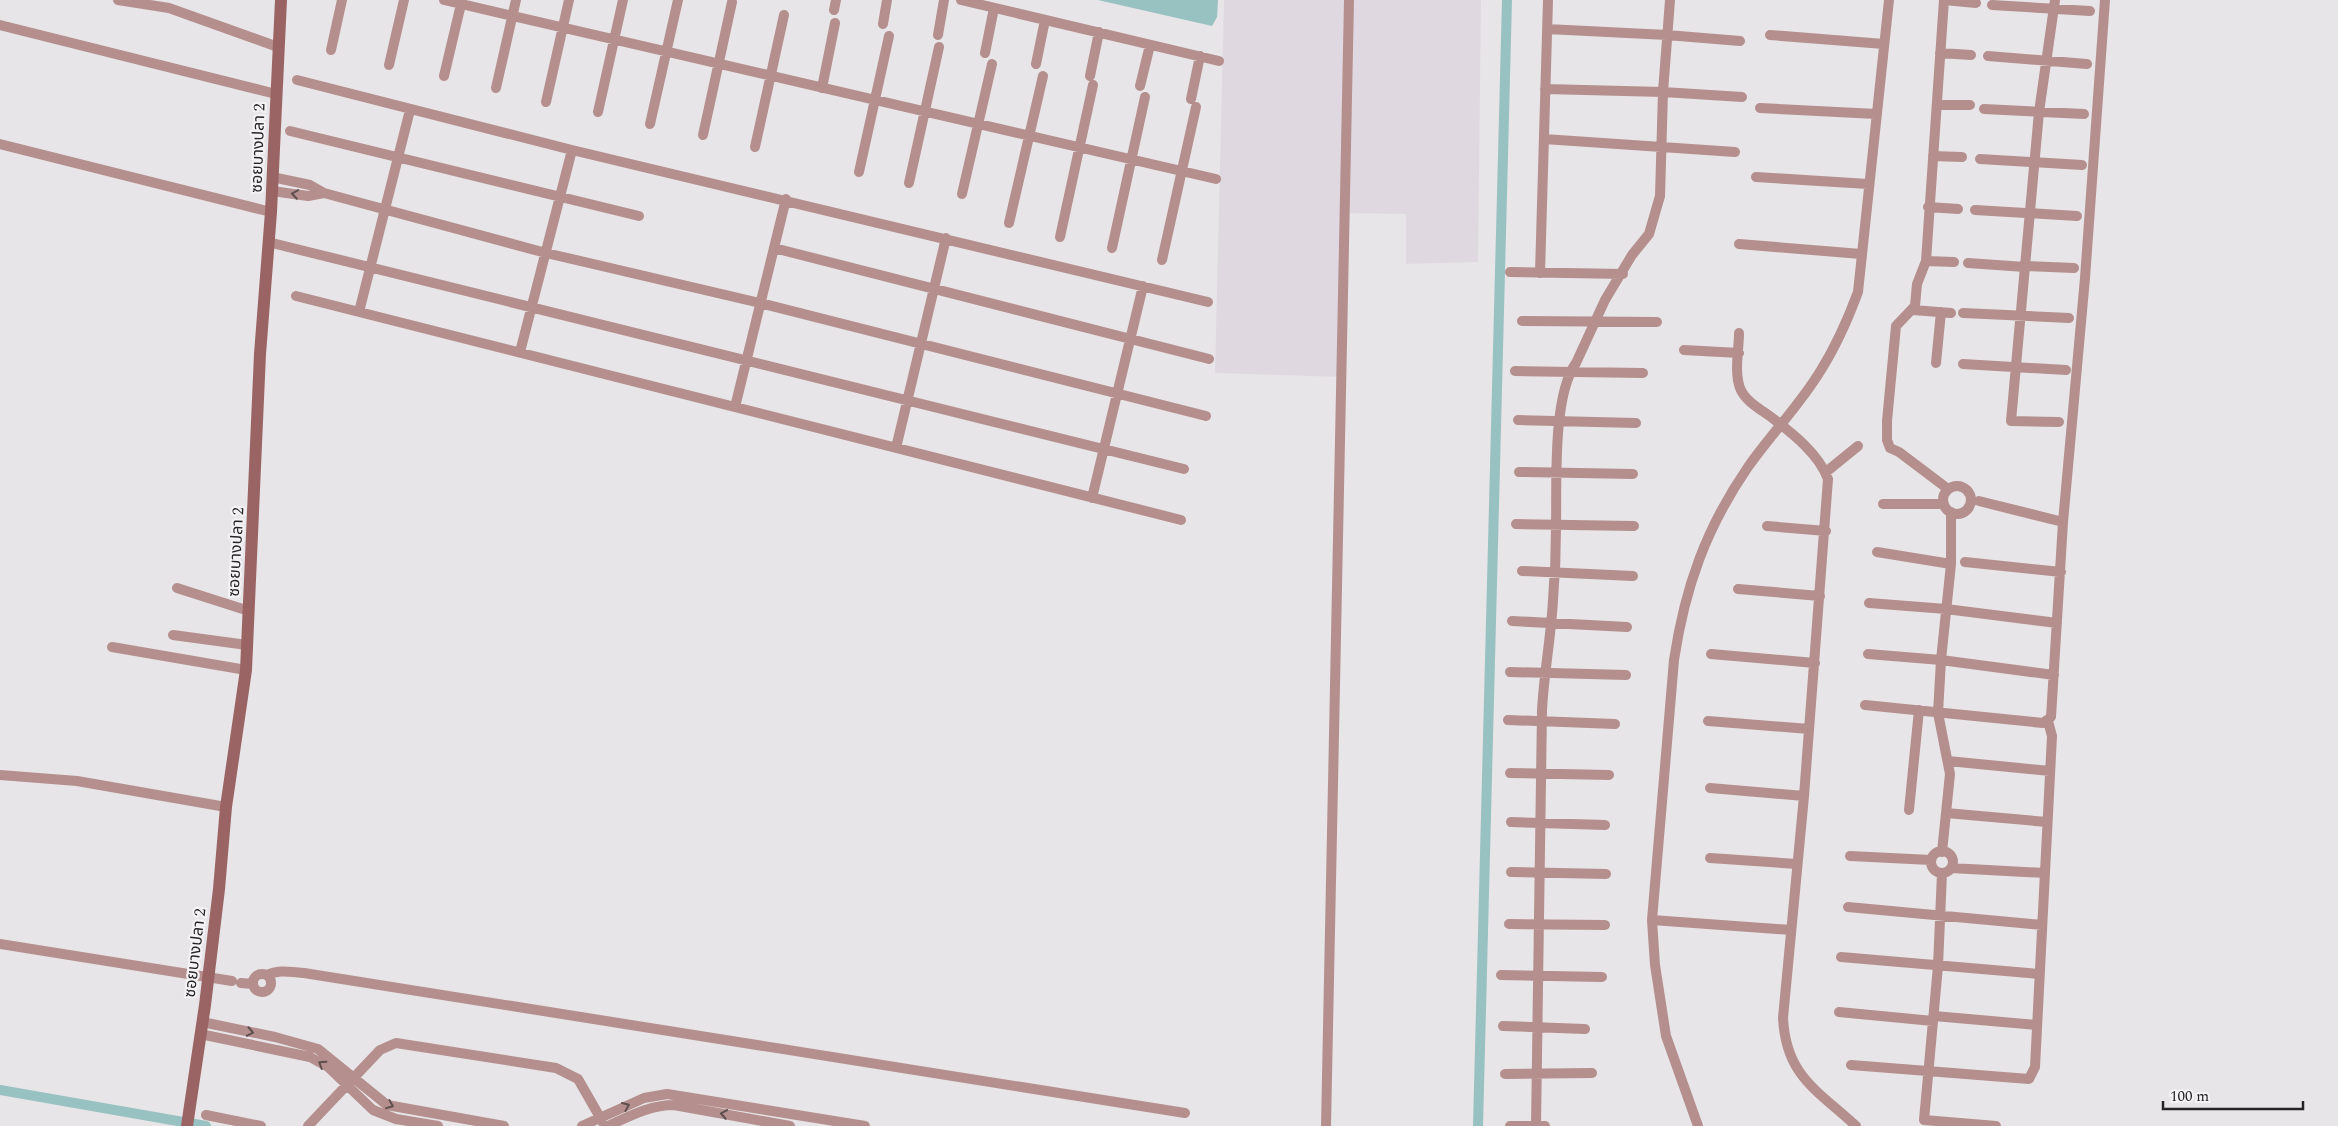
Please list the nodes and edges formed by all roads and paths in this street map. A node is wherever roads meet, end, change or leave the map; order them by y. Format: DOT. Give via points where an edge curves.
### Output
graph roads {
  1 [pos="118,0"];
  2 [pos="281,0"];
  3 [pos="342,0"];
  4 [pos="404,0"];
  5 [pos="444,0"];
  6 [pos="516,0"];
  7 [pos="569,0"];
  8 [pos="623,0"];
  9 [pos="678,0"];
  10 [pos="886,0"];
  11 [pos="944,0"];
  12 [pos="961,0"];
  13 [pos="1349,0"];
  14 [pos="1548,0"];
  15 [pos="1670,0"];
  16 [pos="1889,0"];
  17 [pos="1944,0"];
  18 [pos="2105,0"];
  19 [pos="461,2"];
  20 [pos="732,2"];
  21 [pos="1976,3"];
  22 [pos="2054,4"];
  23 [pos="1992,5"];
  24 [pos="994,8"];
  25 [pos="2090,11"];
  26 [pos="784,15"];
  27 [pos="512,16"];
  28 [pos="1045,20"];
  29 [pos="835,23"];
  30 [pos="883,24"];
  31 [pos="0,25"];
  32 [pos="563,28"];
  33 [pos="1547,29"];
  34 [pos="1099,32"];
  35 [pos="1667,34"];
  36 [pos="938,35"];
  37 [pos="1770,35"];
  38 [pos="889,36"];
  39 [pos="614,40"];
  40 [pos="1740,41"];
  41 [pos="1150,44"];
  42 [pos="1884,44"];
  43 [pos="278,46"];
  44 [pos="939,46"];
  45 [pos="331,50"];
  46 [pos="667,52"];
  47 [pos="985,53"];
  48 [pos="1940,53"];
  49 [pos="1200,56"];
  50 [pos="1971,56"];
  51 [pos="1988,56"];
  52 [pos="2046,59"];
  53 [pos="1219,61"];
  54 [pos="719,64"];
  55 [pos="992,64"];
  56 [pos="1036,64"];
  57 [pos="2088,64"];
  58 [pos="389,65"];
  59 [pos="444,76"];
  60 [pos="770,76"];
  61 [pos="1042,76"];
  62 [pos="296,80"];
  63 [pos="1140,86"];
  64 [pos="496,88"];
  65 [pos="822,88"];
  66 [pos="1545,89"];
  67 [pos="1663,92"];
  68 [pos="276,94"];
  69 [pos="1145,97"];
  70 [pos="1742,97"];
  71 [pos="875,100"];
  72 [pos="546,102"];
  73 [pos="1938,105"];
  74 [pos="1970,105"];
  75 [pos="1760,108"];
  76 [pos="1984,109"];
  77 [pos="410,110"];
  78 [pos="598,112"];
  79 [pos="926,112"];
  80 [pos="2039,112"];
  81 [pos="1876,114"];
  82 [pos="2084,114"];
  83 [pos="650,124"];
  84 [pos="978,124"];
  85 [pos="290,131"];
  86 [pos="703,135"];
  87 [pos="1029,136"];
  88 [pos="1544,139"];
  89 [pos="0,144"];
  90 [pos="1662,146"];
  91 [pos="755,147"];
  92 [pos="1079,147"];
  93 [pos="572,150"];
  94 [pos="1735,152"];
  95 [pos="1933,156"];
  96 [pos="398,157"];
  97 [pos="1962,157"];
  98 [pos="1131,159"];
  99 [pos="1980,159"];
  100 [pos="2034,163"];
  101 [pos="2082,165"];
  102 [pos="1182,171"];
  103 [pos="859,172"];
  104 [pos="272,177"];
  105 [pos="1756,177"];
  106 [pos="1216,179"];
  107 [pos="910,184"];
  108 [pos="1868,184"];
  109 [pos="272,191"];
  110 [pos="324,193"];
  111 [pos="962,194"];
  112 [pos="559,197"];
  113 [pos="786,199"];
  114 [pos="1928,207"];
  115 [pos="1958,209"];
  116 [pos="1975,210"];
  117 [pos="271,212"];
  118 [pos="385,212"];
  119 [pos="2030,214"];
  120 [pos="639,216"];
  121 [pos="2077,216"];
  122 [pos="1009,223"];
  123 [pos="1060,237"];
  124 [pos="946,238"];
  125 [pos="268,242"];
  126 [pos="1740,244"];
  127 [pos="774,248"];
  128 [pos="1112,248"];
  129 [pos="546,253"];
  130 [pos="1861,254"];
  131 [pos="1162,260"];
  132 [pos="1926,261"];
  133 [pos="1954,262"];
  134 [pos="1968,263"];
  135 [pos="370,266"];
  136 [pos="2025,267"];
  137 [pos="2074,268"];
  138 [pos="1510,272"];
  139 [pos="1540,273"];
  140 [pos="1623,274"];
  141 [pos="1143,286"];
  142 [pos="934,289"];
  143 [pos="296,296"];
  144 [pos="1208,302"];
  145 [pos="760,303"];
  146 [pos="532,306"];
  147 [pos="1913,310"];
  148 [pos="359,312"];
  149 [pos="1963,312"];
  150 [pos="2022,316"];
  151 [pos="2069,318"];
  152 [pos="1522,321"];
  153 [pos="1595,322"];
  154 [pos="1657,322"];
  155 [pos="1740,333"];
  156 [pos="1130,339"];
  157 [pos="921,344"];
  158 [pos="1684,350"];
  159 [pos="520,352"];
  160 [pos="1739,353"];
  161 [pos="1209,358"];
  162 [pos="746,360"];
  163 [pos="1936,363"];
  164 [pos="1963,364"];
  165 [pos="2018,368"];
  166 [pos="1514,370"];
  167 [pos="2066,370"];
  168 [pos="1570,372"];
  169 [pos="1643,373"];
  170 [pos="1117,393"];
  171 [pos="907,400"];
  172 [pos="735,407"];
  173 [pos="1206,416"];
  174 [pos="1518,420"];
  175 [pos="1560,421"];
  176 [pos="2059,422"];
  177 [pos="1636,423"];
  178 [pos="1781,425"];
  179 [pos="1858,446"];
  180 [pos="896,448"];
  181 [pos="1104,449"];
  182 [pos="1184,469"];
  183 [pos="1519,472"];
  184 [pos="1826,472"];
  185 [pos="1555,473"];
  186 [pos="1633,474"];
  187 [pos="1948,489"];
  188 [pos="1092,498"];
  189 [pos="1979,501"];
  190 [pos="1883,504"];
  191 [pos="1947,508"];
  192 [pos="1181,520"];
  193 [pos="2063,522"];
  194 [pos="1516,524"];
  195 [pos="1556,526"];
  196 [pos="1634,526"];
  197 [pos="1767,526"];
  198 [pos="1826,531"];
  199 [pos="1877,552"];
  200 [pos="1964,562"];
  201 [pos="1951,564"];
  202 [pos="1522,572"];
  203 [pos="2061,572"];
  204 [pos="1555,573"];
  205 [pos="1633,576"];
  206 [pos="177,588"];
  207 [pos="1738,589"];
  208 [pos="1820,596"];
  209 [pos="1869,603"];
  210 [pos="1946,609"];
  211 [pos="249,611"];
  212 [pos="1512,621"];
  213 [pos="2057,622"];
  214 [pos="1552,623"];
  215 [pos="1627,627"];
  216 [pos="172,635"];
  217 [pos="247,645"];
  218 [pos="112,648"];
  219 [pos="1711,654"];
  220 [pos="1868,654"];
  221 [pos="1941,660"];
  222 [pos="1815,663"];
  223 [pos="246,670"];
  224 [pos="1510,672"];
  225 [pos="1544,672"];
  226 [pos="1626,675"];
  227 [pos="2054,675"];
  228 [pos="1865,704"];
  229 [pos="1918,710"];
  230 [pos="1938,713"];
  231 [pos="1508,720"];
  232 [pos="1708,721"];
  233 [pos="2048,721"];
  234 [pos="1542,722"];
  235 [pos="1615,724"];
  236 [pos="1809,729"];
  237 [pos="1948,761"];
  238 [pos="2050,771"];
  239 [pos="1510,773"];
  240 [pos="1541,774"];
  241 [pos="0,775"];
  242 [pos="1609,775"];
  243 [pos="1710,788"];
  244 [pos="1804,796"];
  245 [pos="226,807"];
  246 [pos="1909,810"];
  247 [pos="1946,813"];
  248 [pos="1511,822"];
  249 [pos="2047,822"];
  250 [pos="1541,823"];
  251 [pos="1605,825"];
  252 [pos="1942,852"];
  253 [pos="1850,856"];
  254 [pos="1710,858"];
  255 [pos="1931,860"];
  256 [pos="1797,864"];
  257 [pos="1947,871"];
  258 [pos="1511,872"];
  259 [pos="1540,873"];
  260 [pos="2045,873"];
  261 [pos="1606,874"];
  262 [pos="1848,907"];
  263 [pos="1941,916"];
  264 [pos="1652,920"];
  265 [pos="1509,924"];
  266 [pos="1540,924"];
  267 [pos="1605,925"];
  268 [pos="2042,925"];
  269 [pos="1791,930"];
  270 [pos="0,944"];
  271 [pos="1841,957"];
  272 [pos="1938,966"];
  273 [pos="2040,974"];
  274 [pos="267,975"];
  275 [pos="1501,975"];
  276 [pos="1539,975"];
  277 [pos="209,976"];
  278 [pos="1602,977"];
  279 [pos="253,984"];
  280 [pos="1840,1012"];
  281 [pos="1933,1018"];
  282 [pos="2037,1024"];
  283 [pos="1503,1026"];
  284 [pos="1538,1026"];
  285 [pos="201,1028"];
  286 [pos="1585,1028"];
  287 [pos="275,1037"];
  288 [pos="272,1048"];
  289 [pos="1851,1065"];
  290 [pos="1928,1072"];
  291 [pos="1592,1073"];
  292 [pos="1505,1074"];
  293 [pos="1537,1075"];
  294 [pos="350,1081"];
  295 [pos="1185,1113"];
  296 [pos="794,1114"];
  297 [pos="206,1115"];
  298 [pos="605,1123"];
  299 [pos="1978,1125"];
  300 [pos="187,1126"];
  301 [pos="261,1126"];
  302 [pos="308,1126"];
  303 [pos="438,1126"];
  304 [pos="504,1126"];
  305 [pos="582,1126"];
  306 [pos="790,1126"];
  307 [pos="865,1126"];
  308 [pos="1326,1126"];
  309 [pos="1510,1126"];
  310 [pos="1536,1126"];
  311 [pos="1545,1126"];
  312 [pos="1698,1126"];
  313 [pos="1856,1126"];
  314 [pos="1996,1126"];
  1 -- 43 [label="street" via="169,8"];
  2 -- 43 [label="street, ซอยบางปลา 2"];
  3 -- 45 [label="street"];
  4 -- 58 [label="street"];
  5 -- 19 [label="street"];
  6 -- 27 [label="street"];
  7 -- 32 [label="street"];
  8 -- 39 [label="street"];
  9 -- 46 [label="street"];
  10 -- 30 [label="street"];
  11 -- 36 [label="street"];
  12 -- 24 [label="street"];
  13 -- 308 [label="street"];
  14 -- 33 [label="street"];
  15 -- 35 [label="street"];
  16 -- 42 [label="street"];
  17 -- 21 [label="street"];
  17 -- 48 [label="street"];
  18 -- 193 [label="street"];
  19 -- 27 [label="street"];
  19 -- 59 [label="street"];
  20 -- 54 [label="street"];
  22 -- 23 [label="street"];
  22 -- 25 [label="street"];
  22 -- 52 [label="street"];
  24 -- 28 [label="street"];
  24 -- 47 [label="street"];
  26 -- 60 [label="street"];
  27 -- 32 [label="street"];
  27 -- 64 [label="street"];
  28 -- 34 [label="street"];
  28 -- 56 [label="street"];
  29 -- 65 [label="street"];
  31 -- 68 [label="street"];
  32 -- 39 [label="street"];
  32 -- 72 [label="street"];
  33 -- 35 [label="street"];
  33 -- 66 [label="street"];
  34 -- 41 [label="street"];
  34 -- 92 [label="street"];
  35 -- 40 [label="street"];
  35 -- 67 [label="street"];
  37 -- 42 [label="street"];
  38 -- 71 [label="street"];
  39 -- 46 [label="street"];
  39 -- 78 [label="street"];
  41 -- 49 [label="street"];
  41 -- 63 [label="street"];
  42 -- 81 [label="street"];
  43 -- 68 [label="street, ซอยบางปลา 2"];
  44 -- 79 [label="street"];
  46 -- 54 [label="street"];
  46 -- 83 [label="street"];
  48 -- 50 [label="street"];
  48 -- 73 [label="street"];
  49 -- 53 [label="street"];
  49 -- 102 [label="street"];
  51 -- 52 [label="street"];
  52 -- 57 [label="street"];
  52 -- 80 [label="street"];
  54 -- 60 [label="street"];
  54 -- 86 [label="street"];
  55 -- 84 [label="street"];
  60 -- 65 [label="street"];
  60 -- 91 [label="street"];
  61 -- 87 [label="street"];
  62 -- 77 [label="street"];
  65 -- 71 [label="street"];
  66 -- 67 [label="street"];
  66 -- 88 [label="street"];
  67 -- 70 [label="street"];
  67 -- 90 [label="street"];
  68 -- 104 [label="street, ซอยบางปลา 2"];
  69 -- 98 [label="street"];
  71 -- 79 [label="street"];
  71 -- 103 [label="street"];
  73 -- 74 [label="street"];
  73 -- 95 [label="street"];
  75 -- 81 [label="street"];
  76 -- 80 [label="street"];
  77 -- 93 [label="street"];
  77 -- 96 [label="street"];
  79 -- 84 [label="street"];
  79 -- 107 [label="street"];
  80 -- 82 [label="street"];
  80 -- 100 [label="street"];
  81 -- 108 [label="street"];
  84 -- 87 [label="street"];
  84 -- 111 [label="street"];
  85 -- 96 [label="street"];
  87 -- 92 [label="street"];
  87 -- 122 [label="street"];
  88 -- 90 [label="street"];
  88 -- 139 [label="street"];
  89 -- 117 [label="street"];
  90 -- 94 [label="street"];
  90 -- 140 [label="street" via="1660,196 1649,234 1632,255"];
  92 -- 98 [label="street"];
  92 -- 123 [label="street"];
  93 -- 112 [label="street"];
  93 -- 113 [label="street"];
  95 -- 97 [label="street"];
  95 -- 114 [label="street"];
  96 -- 112 [label="street"];
  96 -- 118 [label="street"];
  98 -- 102 [label="street"];
  98 -- 128 [label="street"];
  99 -- 100 [label="street"];
  100 -- 101 [label="street"];
  100 -- 119 [label="street"];
  102 -- 106 [label="street"];
  102 -- 131 [label="street"];
  104 -- 109 [label="street, ซอยบางปลา 2"];
  104 -- 110 [label="street" via="304,183"];
  105 -- 108 [label="street"];
  108 -- 130 [label="street"];
  110 -- 109 [label="street, one-way" via="308,196"];
  109 -- 117 [label="street, ซอยบางปลา 2"];
  110 -- 118 [label="street"];
  112 -- 120 [label="street"];
  112 -- 129 [label="street"];
  113 -- 124 [label="street"];
  113 -- 127 [label="street"];
  114 -- 115 [label="street"];
  114 -- 132 [label="street"];
  116 -- 119 [label="street"];
  117 -- 125 [label="street, ซอยบางปลา 2"];
  118 -- 129 [label="street"];
  118 -- 135 [label="street"];
  119 -- 121 [label="street"];
  119 -- 136 [label="street"];
  124 -- 141 [label="street"];
  124 -- 142 [label="street"];
  125 -- 135 [label="street"];
  125 -- 211 [label="street, ซอยบางปลา 2"];
  126 -- 130 [label="street"];
  127 -- 142 [label="street"];
  127 -- 145 [label="street"];
  129 -- 145 [label="street"];
  129 -- 146 [label="street"];
  130 -- 178 [label="street" via="1858,292 1848,318 1821,370"];
  132 -- 133 [label="street"];
  132 -- 147 [label="street" via="1917,284"];
  134 -- 136 [label="street"];
  135 -- 146 [label="street"];
  135 -- 148 [label="street"];
  136 -- 137 [label="street"];
  136 -- 150 [label="street"];
  138 -- 139 [label="street"];
  139 -- 140 [label="street"];
  140 -- 153 [label="street"];
  141 -- 144 [label="street"];
  141 -- 156 [label="street"];
  142 -- 156 [label="street"];
  142 -- 157 [label="street"];
  143 -- 148 [label="street"];
  145 -- 157 [label="street"];
  145 -- 162 [label="street"];
  146 -- 159 [label="street"];
  146 -- 162 [label="street"];
  147 -- 163 [label="street" via="1946,313"];
  147 -- 187 [label="street" via="1896,326 1887,440 1890,448"];
  148 -- 159 [label="street"];
  149 -- 150 [label="street"];
  150 -- 151 [label="street"];
  150 -- 165 [label="street"];
  152 -- 153 [label="street"];
  153 -- 154 [label="street"];
  153 -- 168 [label="street"];
  155 -- 160 [label="street"];
  156 -- 161 [label="street"];
  156 -- 170 [label="street"];
  157 -- 170 [label="street"];
  157 -- 171 [label="street"];
  158 -- 160 [label="street"];
  159 -- 172 [label="street"];
  160 -- 178 [label="street" via="1741,389 1748,400"];
  162 -- 171 [label="street"];
  162 -- 172 [label="street"];
  164 -- 165 [label="street"];
  165 -- 167 [label="street"];
  165 -- 176 [label="street" via="2012,421"];
  166 -- 168 [label="street"];
  168 -- 169 [label="street"];
  168 -- 175 [label="street"];
  170 -- 173 [label="street"];
  170 -- 181 [label="street"];
  171 -- 180 [label="street"];
  171 -- 181 [label="street"];
  172 -- 180 [label="street"];
  174 -- 175 [label="street"];
  175 -- 177 [label="street"];
  175 -- 185 [label="street"];
  178 -- 184 [label="street"];
  178 -- 264 [label="street" via="1748,468 1713,525 1689,585 1674,660"];
  179 -- 184 [label="street"];
  180 -- 188 [label="street"];
  181 -- 182 [label="street"];
  181 -- 188 [label="street"];
  183 -- 185 [label="street"];
  184 -- 198 [label="street" via="1829,490"];
  185 -- 186 [label="street"];
  185 -- 195 [label="street"];
  187 -- 191 [label="street" via="1943,498"];
  187 -- 191 [label="street" via="1962,487 1970,494 1970,502 1964,512"];
  188 -- 192 [label="street"];
  189 -- 193 [label="street"];
  190 -- 191 [label="street"];
  191 -- 201 [label="street"];
  193 -- 203 [label="street"];
  194 -- 195 [label="street"];
  195 -- 196 [label="street"];
  195 -- 204 [label="street"];
  197 -- 198 [label="street"];
  198 -- 208 [label="street"];
  199 -- 201 [label="street"];
  200 -- 203 [label="street"];
  201 -- 210 [label="street"];
  202 -- 204 [label="street"];
  203 -- 213 [label="street"];
  204 -- 205 [label="street"];
  204 -- 214 [label="street"];
  206 -- 211 [label="street"];
  207 -- 208 [label="street"];
  208 -- 222 [label="street"];
  209 -- 210 [label="street"];
  210 -- 213 [label="street"];
  210 -- 221 [label="street"];
  211 -- 217 [label="street, ซอยบางปลา 2"];
  212 -- 214 [label="street"];
  213 -- 227 [label="street"];
  214 -- 215 [label="street"];
  214 -- 225 [label="street"];
  216 -- 217 [label="street"];
  217 -- 223 [label="street, ซอยบางปลา 2"];
  218 -- 223 [label="street"];
  219 -- 222 [label="street"];
  220 -- 221 [label="street"];
  221 -- 227 [label="street"];
  221 -- 230 [label="street"];
  222 -- 236 [label="street"];
  223 -- 245 [label="street, ซอยบางปลา 2"];
  224 -- 225 [label="street"];
  225 -- 226 [label="street"];
  225 -- 234 [label="street"];
  227 -- 233 [label="street" via="2051,718"];
  228 -- 229 [label="street"];
  229 -- 230 [label="street"];
  229 -- 246 [label="street"];
  230 -- 233 [label="street"];
  230 -- 237 [label="street"];
  231 -- 234 [label="street"];
  232 -- 236 [label="street"];
  233 -- 238 [label="street" via="2052,736"];
  234 -- 235 [label="street"];
  234 -- 240 [label="street"];
  236 -- 244 [label="street"];
  237 -- 238 [label="street"];
  237 -- 247 [label="street"];
  238 -- 249 [label="street"];
  239 -- 240 [label="street"];
  240 -- 242 [label="street"];
  240 -- 250 [label="street"];
  241 -- 245 [label="street" via="77,781"];
  243 -- 244 [label="street"];
  244 -- 256 [label="street"];
  245 -- 277 [label="street, ซอยบางปลา 2"];
  247 -- 249 [label="street"];
  247 -- 252 [label="street"];
  248 -- 250 [label="street"];
  249 -- 260 [label="street"];
  250 -- 251 [label="street"];
  250 -- 259 [label="street"];
  252 -- 255 [label="street"];
  252 -- 257 [label="street" via="1949,854 1953,861"];
  253 -- 255 [label="street"];
  254 -- 256 [label="street"];
  255 -- 257 [label="street" via="1932,868 1938,873"];
  256 -- 269 [label="street"];
  257 -- 260 [label="street"];
  257 -- 263 [label="street"];
  258 -- 259 [label="street"];
  259 -- 261 [label="street"];
  259 -- 266 [label="street"];
  260 -- 268 [label="street"];
  262 -- 263 [label="street"];
  263 -- 268 [label="street"];
  263 -- 272 [label="street"];
  264 -- 269 [label="street"];
  264 -- 312 [label="street" via="1654,964 1666,1036"];
  265 -- 266 [label="street"];
  266 -- 267 [label="street"];
  266 -- 276 [label="street"];
  268 -- 273 [label="street"];
  269 -- 313 [label="street" via="1783,1018 1787,1048 1799,1074"];
  270 -- 277 [label="street"];
  271 -- 272 [label="street"];
  272 -- 273 [label="street"];
  272 -- 281 [label="street"];
  273 -- 282 [label="street"];
  274 -- 279 [label="street" via="259,974"];
  274 -- 279 [label="street" via="271,983 267,990 258,991"];
  274 -- 295 [label="street" via="282,970 304,973"];
  275 -- 276 [label="street"];
  276 -- 278 [label="street"];
  276 -- 284 [label="street"];
  277 -- 279 [label="street"];
  277 -- 285 [label="street, ซอยบางปลา 2"];
  280 -- 281 [label="street"];
  281 -- 282 [label="street"];
  281 -- 290 [label="street"];
  282 -- 290 [label="street" via="2035,1067 2029,1079"];
  283 -- 284 [label="street"];
  284 -- 286 [label="street"];
  284 -- 293 [label="street"];
  285 -- 287 [label="street, one-way"];
  285 -- 288 [label="street"];
  285 -- 300 [label="street, ซอยบางปลา 2"];
  287 -- 288 [label="street"];
  287 -- 294 [label="street" via="318,1049"];
  294 -- 288 [label="street, one-way" via="310,1057"];
  289 -- 290 [label="street"];
  290 -- 299 [label="street" via="1924,1120"];
  291 -- 293 [label="street"];
  292 -- 293 [label="street"];
  293 -- 310 [label="street"];
  294 -- 298 [label="street" via="380,1050 396,1043 406,1043 556,1068 578,1079"];
  294 -- 302 [label="street"];
  294 -- 303 [label="street" via="373,1110"];
  294 -- 304 [label="street, one-way" via="396,1108"];
  298 -- 296 [label="street, one-way" via="644,1098 667,1094"];
  296 -- 306 [label="street"];
  296 -- 307 [label="street"];
  297 -- 301 [label="street"];
  298 -- 305 [label="street"];
  306 -- 298 [label="street, one-way" via="674,1106 653,1106"];
  299 -- 314 [label="street"];
  309 -- 310 [label="street"];
  310 -- 311 [label="street"];
}
